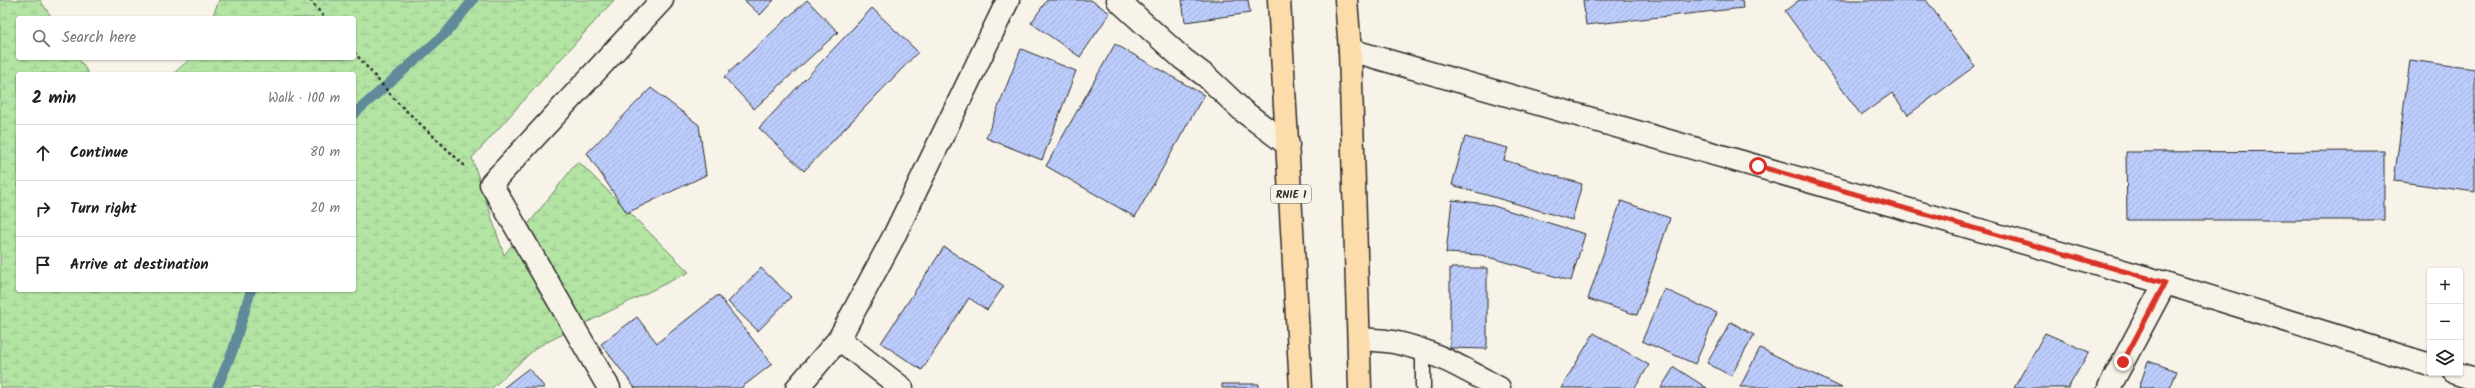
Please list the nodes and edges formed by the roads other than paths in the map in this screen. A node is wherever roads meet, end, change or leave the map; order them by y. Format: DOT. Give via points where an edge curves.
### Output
graph roads {
  1 [pos="662,0"];
  2 [pos="1008,0"];
  3 [pos="1118,0"];
  4 [pos="1279,0"];
  5 [pos="1346,0"];
  6 [pos="1350,50"];
  7 [pos="1288,145"];
  8 [pos="2165,283"];
  9 [pos="839,339"];
  10 [pos="1359,339"];
  11 [pos="1423,351"];
  12 [pos="2427,364"];
  13 [pos="2463,375"];
  14 [pos="2475,379"];
  15 [pos="609,388"];
  16 [pos="797,388"];
  17 [pos="902,388"];
  18 [pos="1301,388"];
  19 [pos="1360,388"];
  20 [pos="1423,388"];
  21 [pos="1499,388"];
  22 [pos="2109,388"];
  1 -- 15 [label="street" via="491,184"];
  2 -- 9 [label="street" via="893,238"];
  3 -- 7 [label="street" via="1243,111"];
  4 -- 7 [label="highway, RNIE 1"];
  5 -- 6 [label="highway"];
  6 -- 8 [label="street"];
  6 -- 10 [label="highway"];
  7 -- 18 [label="highway, RNIE 1"];
  8 -- 12 [label="street"];
  8 -- 22 [label="street"];
  9 -- 16 [label="street"];
  9 -- 17 [label="street"];
  10 -- 11 [label="street" via="1393,342"];
  10 -- 19 [label="highway"];
  11 -- 20 [label="lane"];
  11 -- 21 [label="street" via="1459,366"];
  13 -- 14 [label="street"];
}
